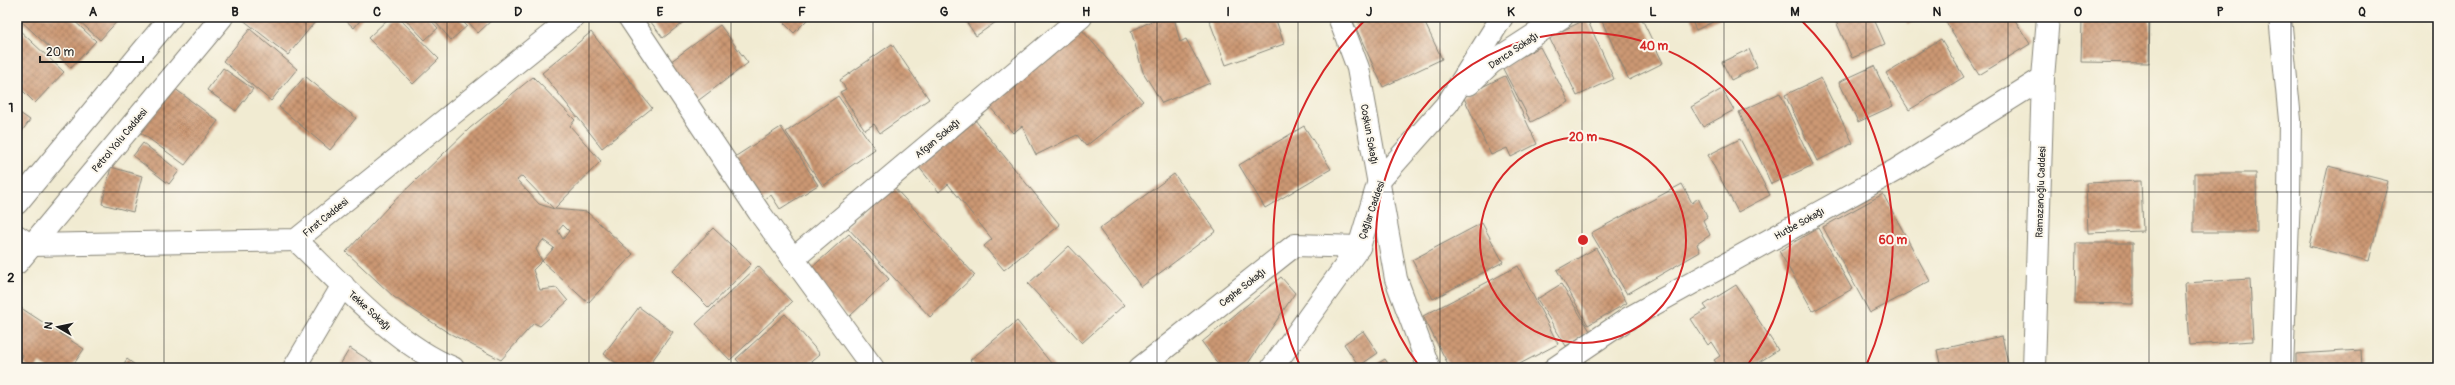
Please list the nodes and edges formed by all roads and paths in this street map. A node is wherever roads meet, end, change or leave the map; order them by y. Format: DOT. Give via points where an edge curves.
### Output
graph roads {
  1 [pos="171,17"];
  2 [pos="222,17"];
  3 [pos="573,17"];
  4 [pos="629,17"];
  5 [pos="1081,17"];
  6 [pos="1339,17"];
  7 [pos="1502,17"];
  8 [pos="1562,17"];
  9 [pos="2048,17"];
  10 [pos="2280,17"];
  11 [pos="2043,78"];
  12 [pos="1448,103"];
  13 [pos="1379,181"];
  14 [pos="17,203"];
  15 [pos="24,240"];
  16 [pos="296,240"];
  17 [pos="1359,246"];
  18 [pos="793,259"];
  19 [pos="17,263"];
  20 [pos="343,285"];
  21 [pos="445,367"];
  22 [pos="294,368"];
  23 [pos="873,368"];
  24 [pos="1140,368"];
  25 [pos="1272,368"];
  26 [pos="1429,368"];
  27 [pos="1555,368"];
  28 [pos="2034,368"];
  29 [pos="2282,368"];
  1 -- 14 [label="street"];
  2 -- 15 [label="street, Petrol Yolu Caddesi"];
  3 -- 16 [label="street, Fırat Caddesi"];
  4 -- 18 [label="street"];
  5 -- 18 [label="street, Afgan Sokağı"];
  6 -- 13 [label="street, Coşkun Sokağı" via="1358,68"];
  7 -- 12 [label="street, Çağlar Caddesi"];
  8 -- 12 [label="street, Darıca Sokağı" via="1491,64"];
  9 -- 11 [label="street, Ramazanoğlu Caddesi"];
  10 -- 29 [label="street" via="2290,120"];
  11 -- 27 [label="street, Hutbe Sokağı" via="1896,170 1629,318"];
  11 -- 28 [label="street, Ramazanoğlu Caddesi"];
  12 -- 13 [label="street, Çağlar Caddesi"];
  13 -- 17 [label="street, Çağlar Caddesi"];
  13 -- 26 [label="street, Coşkun Sokağı" via="1396,279"];
  15 -- 16 [label="street, Fırat Caddesi"];
  15 -- 19 [label="street, Petrol Yolu Caddesi"];
  16 -- 20 [label="street, Tekke Sokağı"];
  17 -- 24 [label="street, Cephe Sokağı" via="1295,245"];
  17 -- 25 [label="street, Çağlar Caddesi"];
  18 -- 23 [label="street"];
  20 -- 21 [label="street, Tekke Sokağı" via="384,324"];
  20 -- 22 [label="street"];
}
